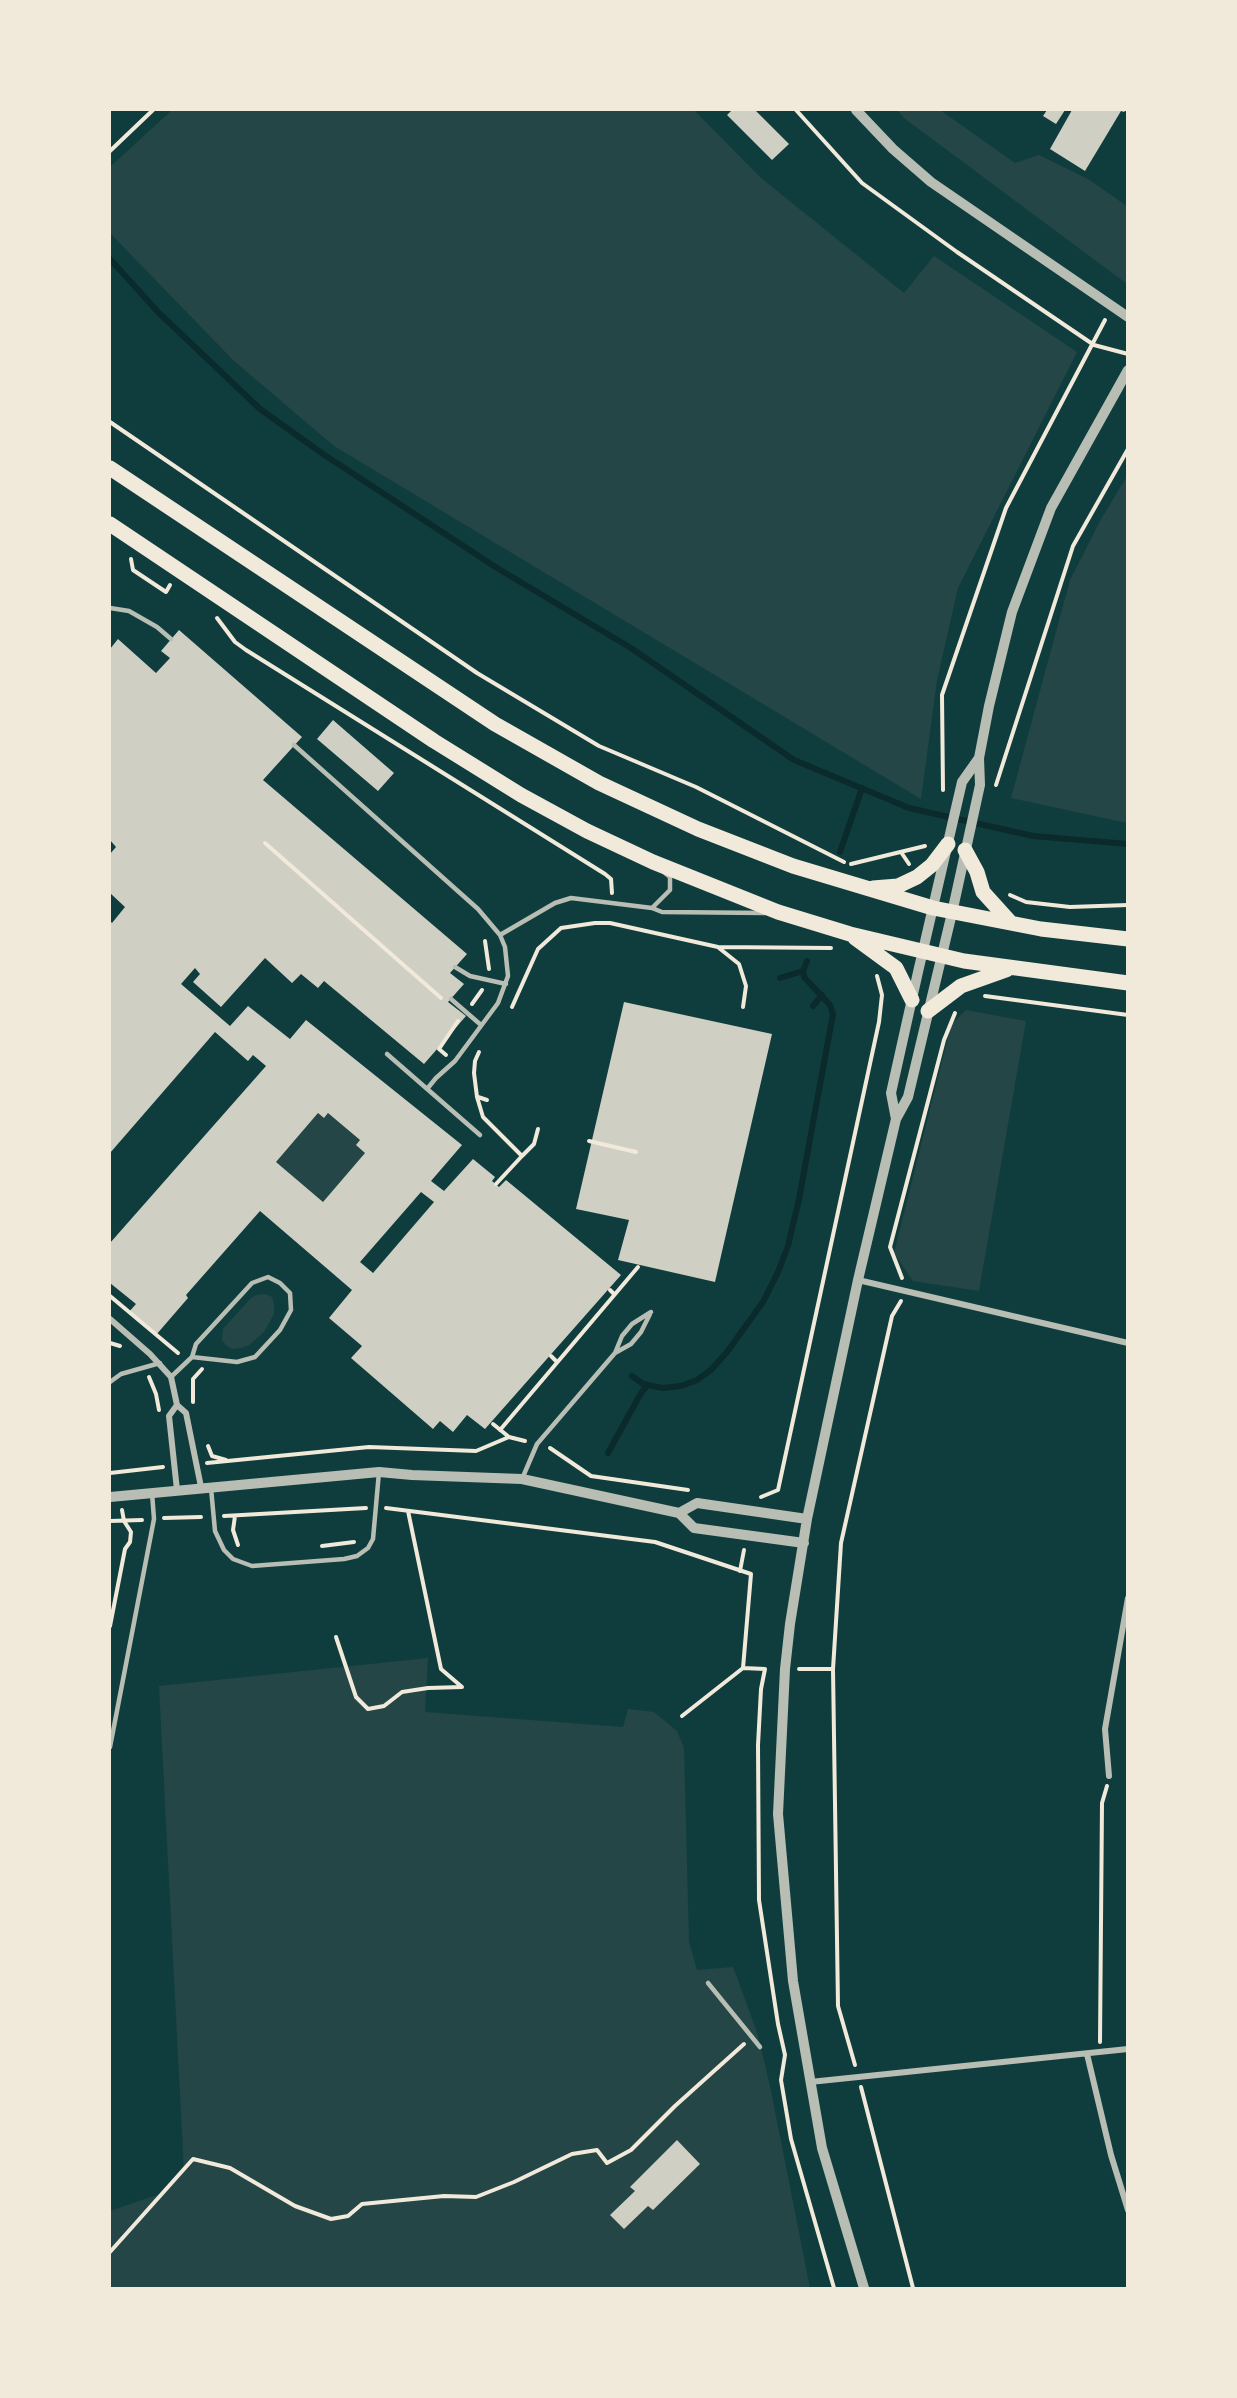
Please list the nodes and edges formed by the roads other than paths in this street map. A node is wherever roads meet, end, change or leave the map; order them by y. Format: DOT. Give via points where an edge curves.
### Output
graph roads {
  1 [pos="856,110"];
  2 [pos="1128,317"];
  3 [pos="1128,370"];
  4 [pos="110,468"];
  5 [pos="110,524"];
  6 [pos="110,608"];
  7 [pos="171,639"];
  8 [pos="294,745"];
  9 [pos="979,758"];
  10 [pos="948,844"];
  11 [pos="965,850"];
  12 [pos="654,862"];
  13 [pos="864,889"];
  14 [pos="652,908"];
  15 [pos="933,908"];
  16 [pos="778,912"];
  17 [pos="952,913"];
  18 [pos="1011,923"];
  19 [pos="850,934"];
  20 [pos="500,935"];
  21 [pos="1128,939"];
  22 [pos="924,951"];
  23 [pos="941,955"];
  24 [pos="455,967"];
  25 [pos="1011,968"];
  26 [pos="1128,983"];
  27 [pos="506,984"];
  28 [pos="451,999"];
  29 [pos="912,1000"];
  30 [pos="928,1011"];
  31 [pos="482,1025"];
  32 [pos="387,1054"];
  33 [pos="427,1089"];
  34 [pos="896,1119"];
  35 [pos="480,1135"];
  36 [pos="858,1280"];
  37 [pos="110,1318"];
  38 [pos="1128,1343"];
  39 [pos="615,1353"];
  40 [pos="192,1357"];
  41 [pos="160,1363"];
  42 [pos="171,1377"];
  43 [pos="110,1382"];
  44 [pos="177,1405"];
  45 [pos="379,1472"];
  46 [pos="522,1479"];
  47 [pos="206,1487"];
  48 [pos="177,1490"];
  49 [pos="152,1493"];
  50 [pos="115,1497"];
  51 [pos="679,1512"];
  52 [pos="807,1519"];
  53 [pos="804,1543"];
  54 [pos="1128,1598"];
  55 [pos="110,1747"];
  56 [pos="1109,1776"];
  57 [pos="708,1983"];
  58 [pos="760,2047"];
  59 [pos="1128,2049"];
  60 [pos="1087,2054"];
  61 [pos="810,2082"];
  62 [pos="1128,2210"];
  63 [pos="864,2289"];
  1 -- 2 [label="street" via="931,182"];
  3 -- 9 [label="street" via="1048,515 1012,612"];
  4 -- 13 [label="main road" via="537,749 698,829"];
  5 -- 12 [label="main road" via="434,741 521,795"];
  6 -- 7 [label="lane" via="129,611"];
  8 -- 20 [label="lane" via="478,909"];
  9 -- 10 [label="street" via="962,782"];
  9 -- 11 [label="street" via="980,785"];
  10 -- 13 [label="main road" via="917,877 898,886"];
  10 -- 15 [label="street"];
  11 -- 17 [label="street"];
  11 -- 18 [label="main road" via="983,892"];
  12 -- 14 [label="lane" via="670,877 672,885"];
  12 -- 16 [label="main road"];
  13 -- 15 [label="main road"];
  14 -- 16 [label="lane" via="678,913"];
  14 -- 20 [label="lane" via="582,898 563,900"];
  15 -- 17 [label="main road"];
  15 -- 22 [label="street"];
  16 -- 19 [label="main road"];
  17 -- 18 [label="main road"];
  17 -- 23 [label="street"];
  18 -- 21 [label="main road"];
  19 -- 22 [label="main road"];
  19 -- 29 [label="main road" via="896,968"];
  20 -- 27 [label="lane" via="507,959"];
  22 -- 23 [label="main road"];
  22 -- 29 [label="street"];
  23 -- 25 [label="main road"];
  23 -- 30 [label="street"];
  24 -- 27 [label="lane" via="470,976"];
  25 -- 26 [label="main road"];
  25 -- 30 [label="main road" via="961,986"];
  27 -- 31 [label="lane"];
  28 -- 31 [label="lane"];
  29 -- 34 [label="street" via="891,1093"];
  30 -- 34 [label="street" via="908,1097"];
  31 -- 33 [label="lane"];
  32 -- 33 [label="lane"];
  33 -- 35 [label="lane"];
  34 -- 36 [label="street"];
  36 -- 38 [label="street"];
  36 -- 52 [label="street"];
  37 -- 41 [label="street"];
  39 -- 39 [label="lane" via="627,1330 651,1312 631,1344"];
  39 -- 46 [label="lane" via="537,1444"];
  40 -- 40 [label="lane" via="237,1362 255,1357 280,1330 291,1310 290,1293 268,1277 252,1283 196,1344"];
  40 -- 42 [label="lane"];
  41 -- 42 [label="street"];
  41 -- 43 [label="lane" via="121,1374"];
  42 -- 44 [label="street"];
  44 -- 47 [label="street" via="186,1413"];
  44 -- 48 [label="street" via="169,1416"];
  45 -- 46 [label="street"];
  45 -- 47 [label="street"];
  45 -- 47 [label="lane" via="373,1539 357,1556 344,1559 252,1566 233,1559 215,1532"];
  46 -- 51 [label="street"];
  47 -- 48 [label="street"];
  48 -- 49 [label="street"];
  49 -- 50 [label="street"];
  49 -- 55 [label="lane" via="154,1519"];
  51 -- 52 [label="street" via="697,1503"];
  51 -- 53 [label="street" via="694,1528"];
  52 -- 53 [label="street"];
  53 -- 61 [label="street" via="785,1669 778,1814 793,1981"];
  54 -- 56 [label="street" via="1105,1729"];
  57 -- 58 [label="lane"];
  59 -- 60 [label="street"];
  60 -- 61 [label="street"];
  60 -- 62 [label="street"];
  61 -- 63 [label="street" via="822,2148"];
}
